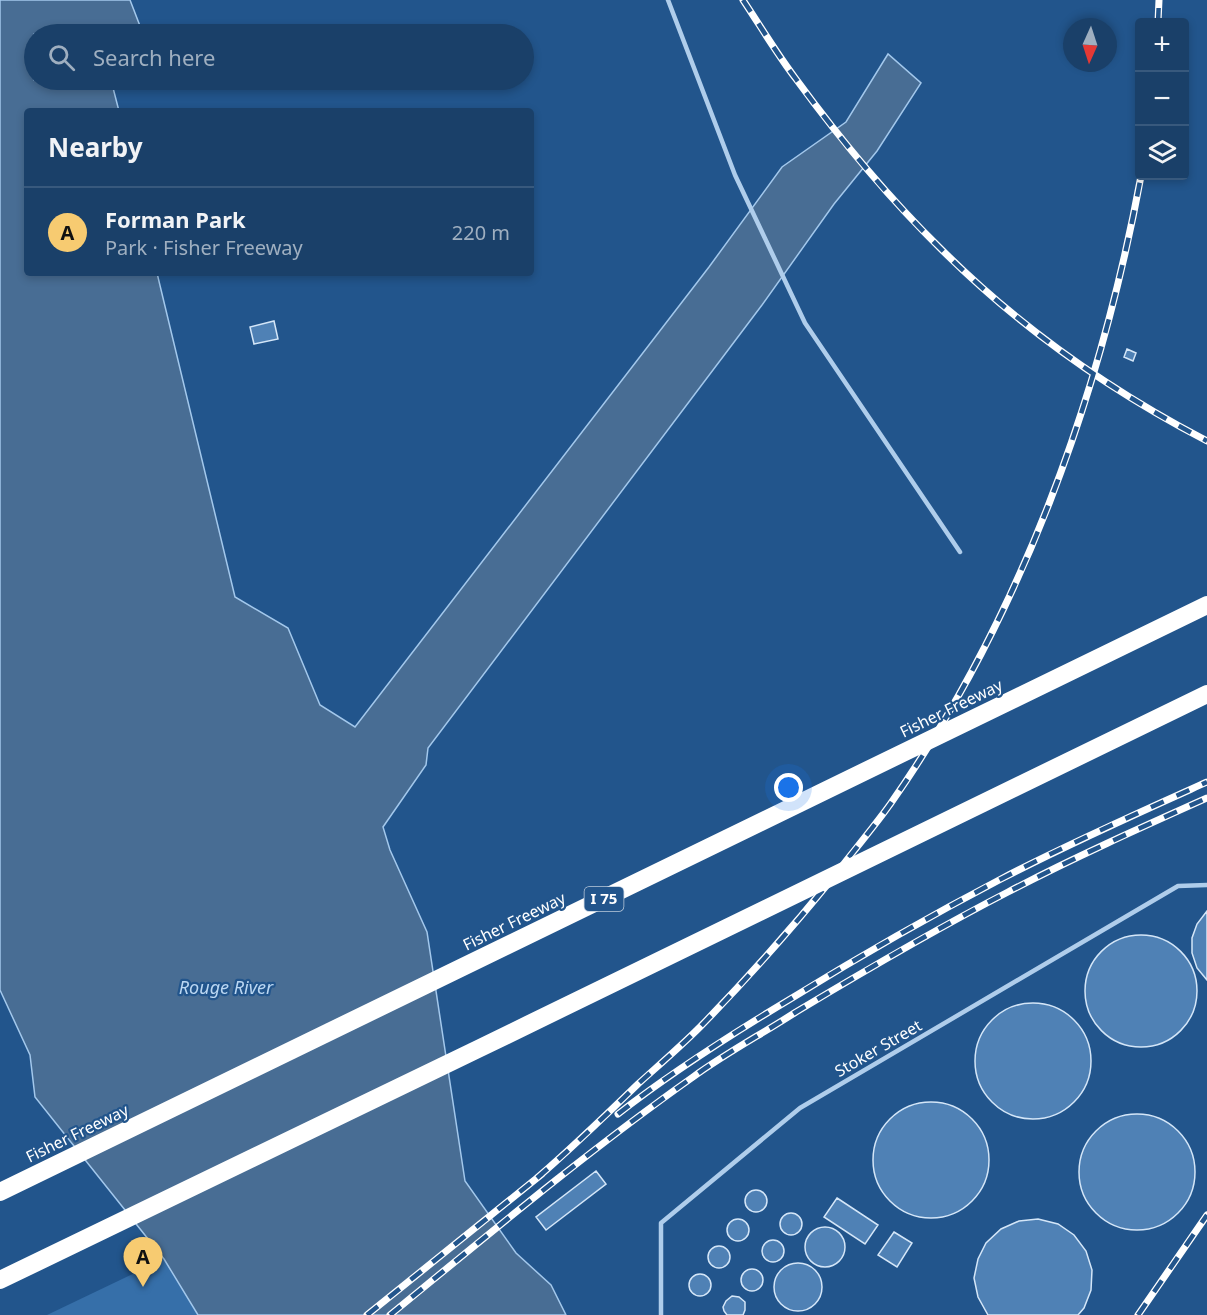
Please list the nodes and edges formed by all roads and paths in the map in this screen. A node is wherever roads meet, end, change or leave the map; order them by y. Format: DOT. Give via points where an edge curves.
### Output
graph roads {
  1 [pos="668,0"];
  2 [pos="960,552"];
  3 [pos="1207,605"];
  4 [pos="1207,694"];
  5 [pos="1207,885"];
  6 [pos="0,1192"];
  7 [pos="0,1280"];
  8 [pos="661,1315"];
  1 -- 2 [label="lane" via="735,175 805,322"];
  3 -- 6 [label="highway, Fisher Freeway / I 75, bridge"];
  4 -- 7 [label="highway, bridge"];
  5 -- 8 [label="lane, Stoker Street" via="1178,886 800,1108 661,1223"];
}
